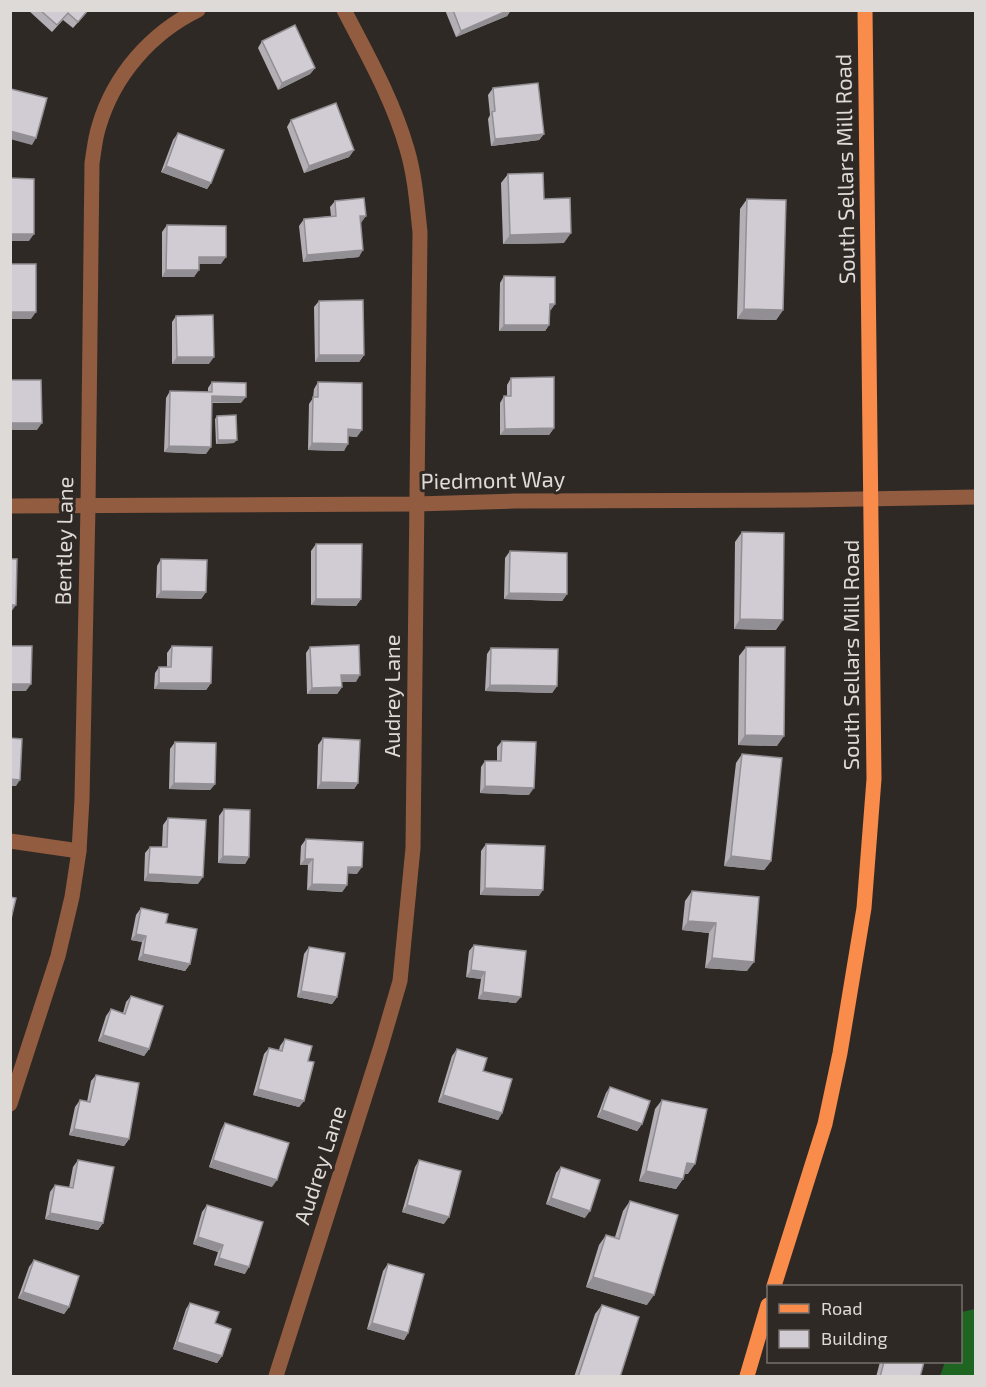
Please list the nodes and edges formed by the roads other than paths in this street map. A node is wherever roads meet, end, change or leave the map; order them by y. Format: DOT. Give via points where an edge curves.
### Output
graph roads {
  1 [pos="198,10"];
  2 [pos="344,10"];
  3 [pos="865,10"];
  4 [pos="975,497"];
  5 [pos="872,498"];
  6 [pos="416,504"];
  7 [pos="10,506"];
  8 [pos="88,506"];
  9 [pos="10,841"];
  10 [pos="79,851"];
  11 [pos="10,1104"];
  12 [pos="775,1285"];
  13 [pos="767,1308"];
  14 [pos="276,1377"];
  15 [pos="747,1377"];
  1 -- 8 [label="street, Bentley Lane" via="176,21 134,59 112,92 98,127 92,162"];
  2 -- 6 [label="street, Audrey Lane" via="386,90 408,150 416,188 420,232"];
  3 -- 5 [label="main road, South Sellars Mill Road"];
  4 -- 5 [label="street, Piedmont Way"];
  5 -- 6 [label="street, Piedmont Way"];
  5 -- 12 [label="main road, South Sellars Mill Road" via="874,779 864,908 825,1124"];
  6 -- 8 [label="street, Piedmont Way"];
  6 -- 14 [label="street, Audrey Lane" via="413,848 400,981"];
  7 -- 8 [label="street, Piedmont Way"];
  8 -- 10 [label="street, Bentley Lane"];
  9 -- 10 [label="street"];
  10 -- 11 [label="street, Bentley Lane" via="58,956"];
  13 -- 15 [label="main road"];
}
